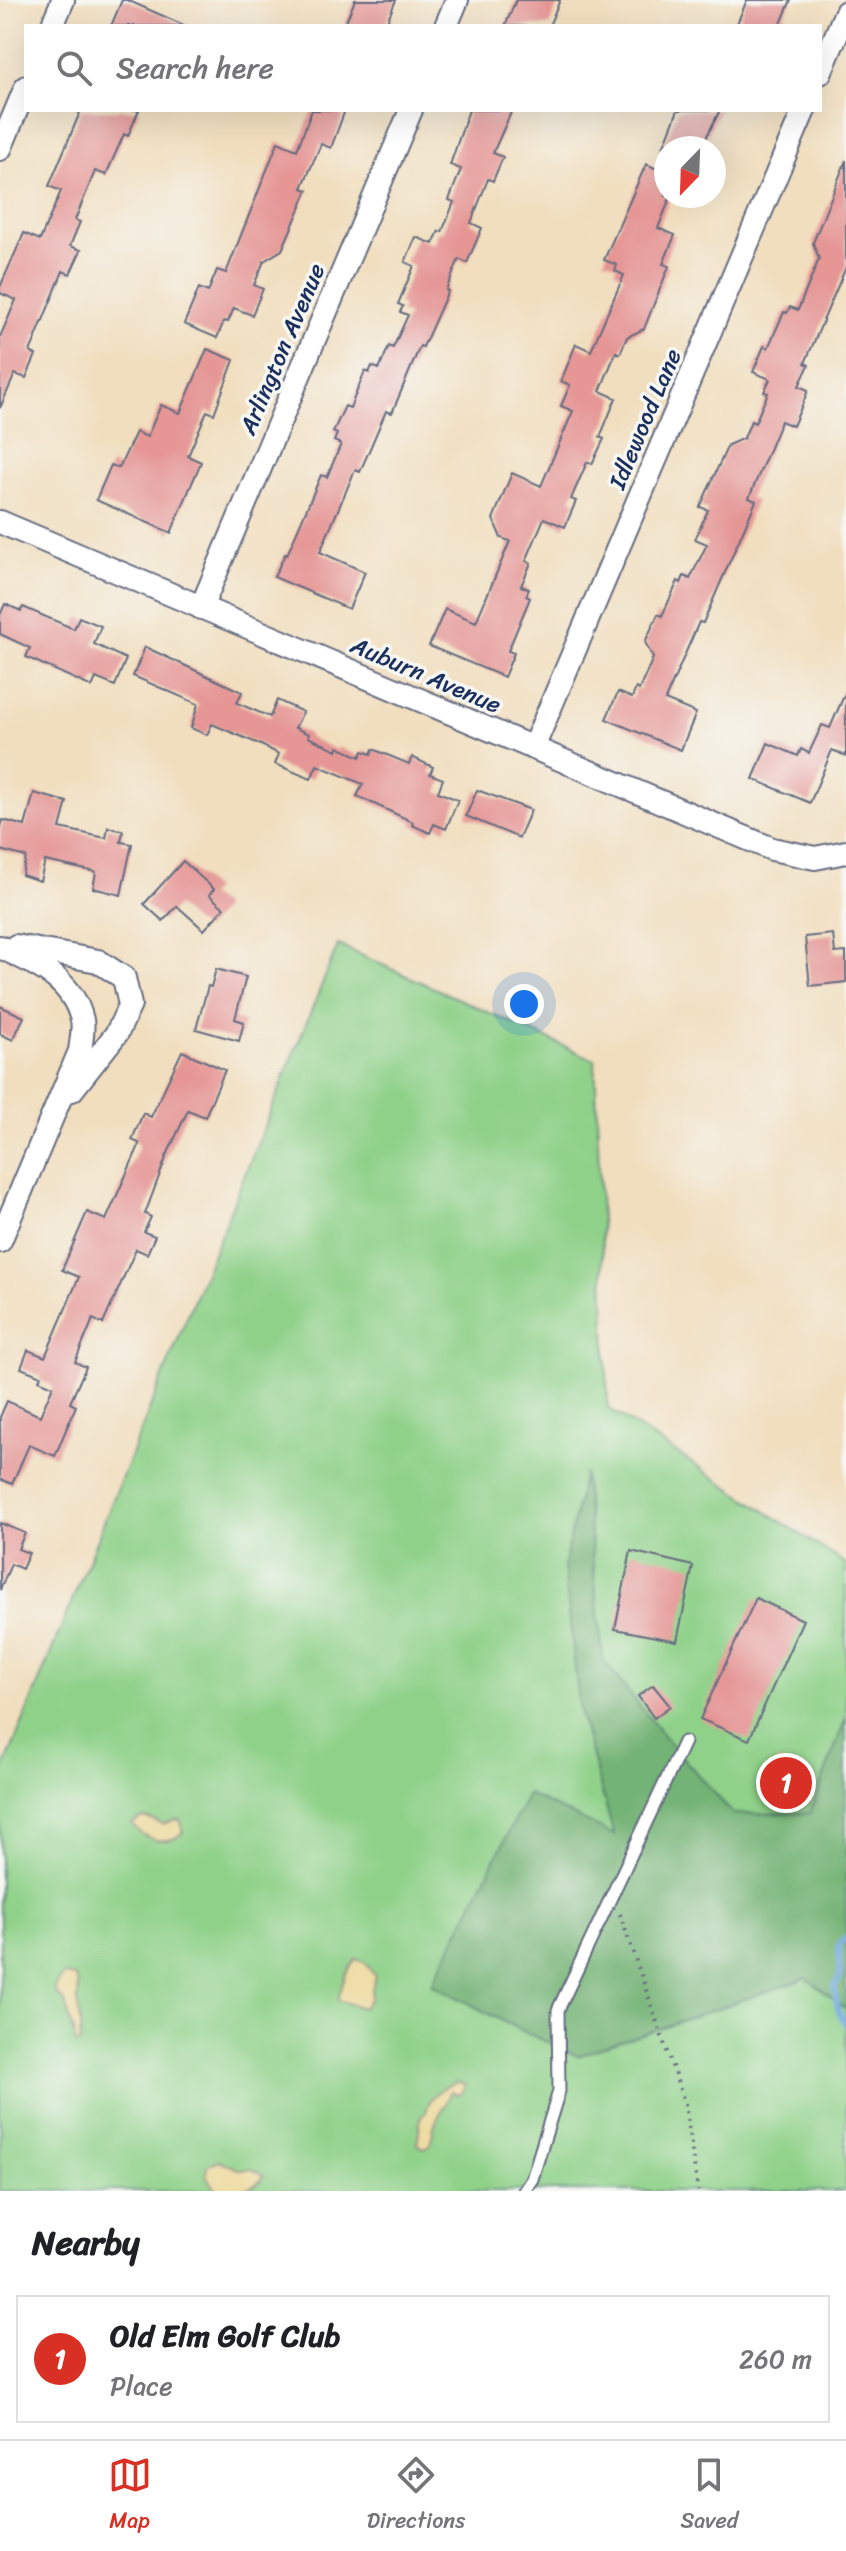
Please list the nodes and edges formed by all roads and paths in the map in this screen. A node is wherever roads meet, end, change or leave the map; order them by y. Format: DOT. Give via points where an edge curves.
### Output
graph roads {
  1 [pos="63,0"];
  2 [pos="457,0"];
  3 [pos="845,15"];
  4 [pos="53,24"];
  5 [pos="447,24"];
  6 [pos="822,68"];
  7 [pos="24,92"];
  8 [pos="410,112"];
  9 [pos="803,112"];
  10 [pos="0,149"];
  11 [pos="0,522"];
  12 [pos="201,608"];
  13 [pos="533,748"];
  14 [pos="841,853"];
  15 [pos="0,945"];
  16 [pos="53,1113"];
  17 [pos="0,1241"];
  18 [pos="684,1742"];
  19 [pos="614,1893"];
  20 [pos="524,2191"];
  21 [pos="698,2191"];
  1 -- 4 [label="street"];
  2 -- 5 [label="street"];
  3 -- 6 [label="street"];
  7 -- 10 [label="street"];
  8 -- 12 [label="street, Arlington Avenue"];
  9 -- 13 [label="street, Idlewood Lane"];
  11 -- 12 [label="street, Auburn Avenue"];
  12 -- 13 [label="street, Auburn Avenue"];
  13 -- 14 [label="street, Auburn Avenue" via="772,849 815,858"];
  15 -- 16 [label="street" via="42,967 70,990 83,1022 80,1051"];
  15 -- 16 [label="street" via="98,961 124,978 130,1005 117,1033"];
  16 -- 17 [label="street"];
  18 -- 19 [label="lane"];
  19 -- 20 [label="lane" via="558,2010 559,2091"];
  19 -- 21 [label="path" via="685,2104"];
}
